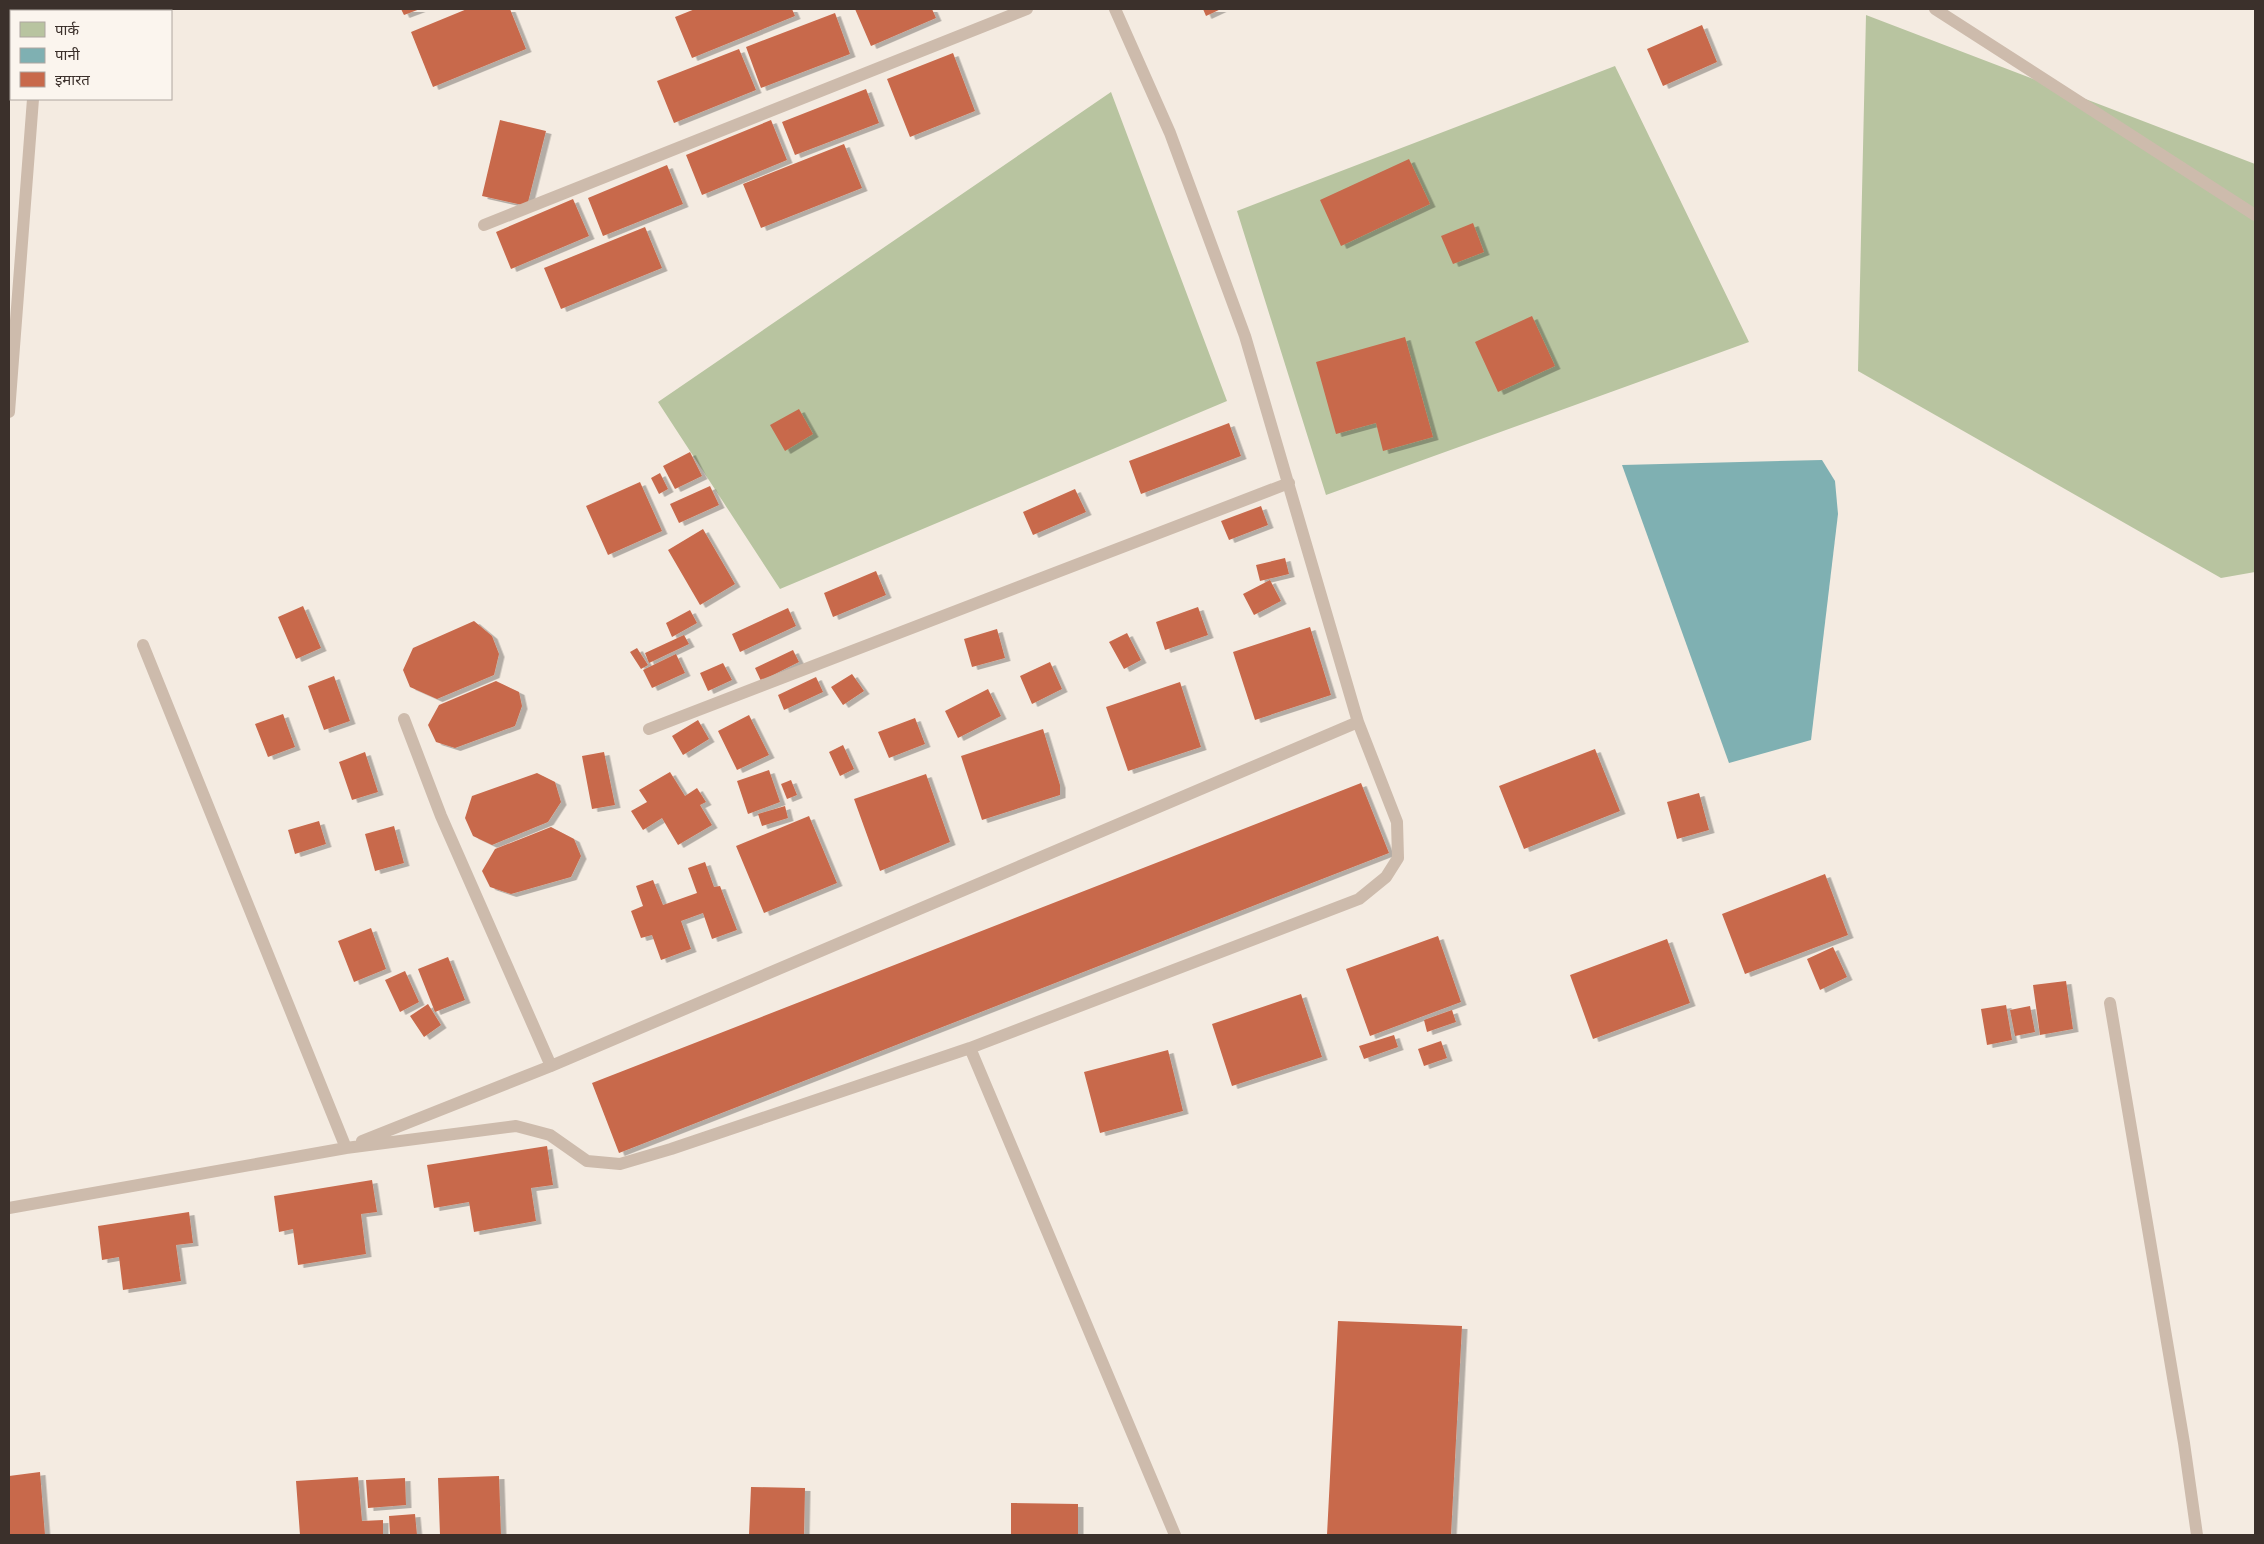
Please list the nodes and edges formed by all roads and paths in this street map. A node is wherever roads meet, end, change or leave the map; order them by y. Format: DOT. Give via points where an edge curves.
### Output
graph roads {
  1 [pos="1027,9"];
  2 [pos="1115,9"];
  3 [pos="1935,9"];
  4 [pos="33,100"];
  5 [pos="2255,215"];
  6 [pos="484,226"];
  7 [pos="9,412"];
  8 [pos="1289,484"];
  9 [pos="143,645"];
  10 [pos="404,719"];
  11 [pos="1358,722"];
  12 [pos="649,729"];
  13 [pos="2110,1003"];
  14 [pos="970,1048"];
  15 [pos="551,1066"];
  16 [pos="346,1148"];
  17 [pos="9,1208"];
  18 [pos="1175,1535"];
  19 [pos="2197,1535"];
  1 -- 6 [label="lane"];
  2 -- 8 [label="lane" via="1170,134 1245,336"];
  3 -- 5 [label="lane"];
  4 -- 7 [label="lane"];
  8 -- 11 [label="lane"];
  8 -- 12 [label="lane"];
  9 -- 16 [label="lane"];
  10 -- 15 [label="lane" via="441,816"];
  11 -- 14 [label="lane" via="1397,822 1398,858 1386,877 1359,899"];
  11 -- 15 [label="lane"];
  13 -- 19 [label="lane"];
  14 -- 16 [label="lane" via="620,1164 587,1161 550,1135 516,1126"];
  14 -- 18 [label="lane"];
  15 -- 16 [label="lane"];
  16 -- 17 [label="lane"];
}
